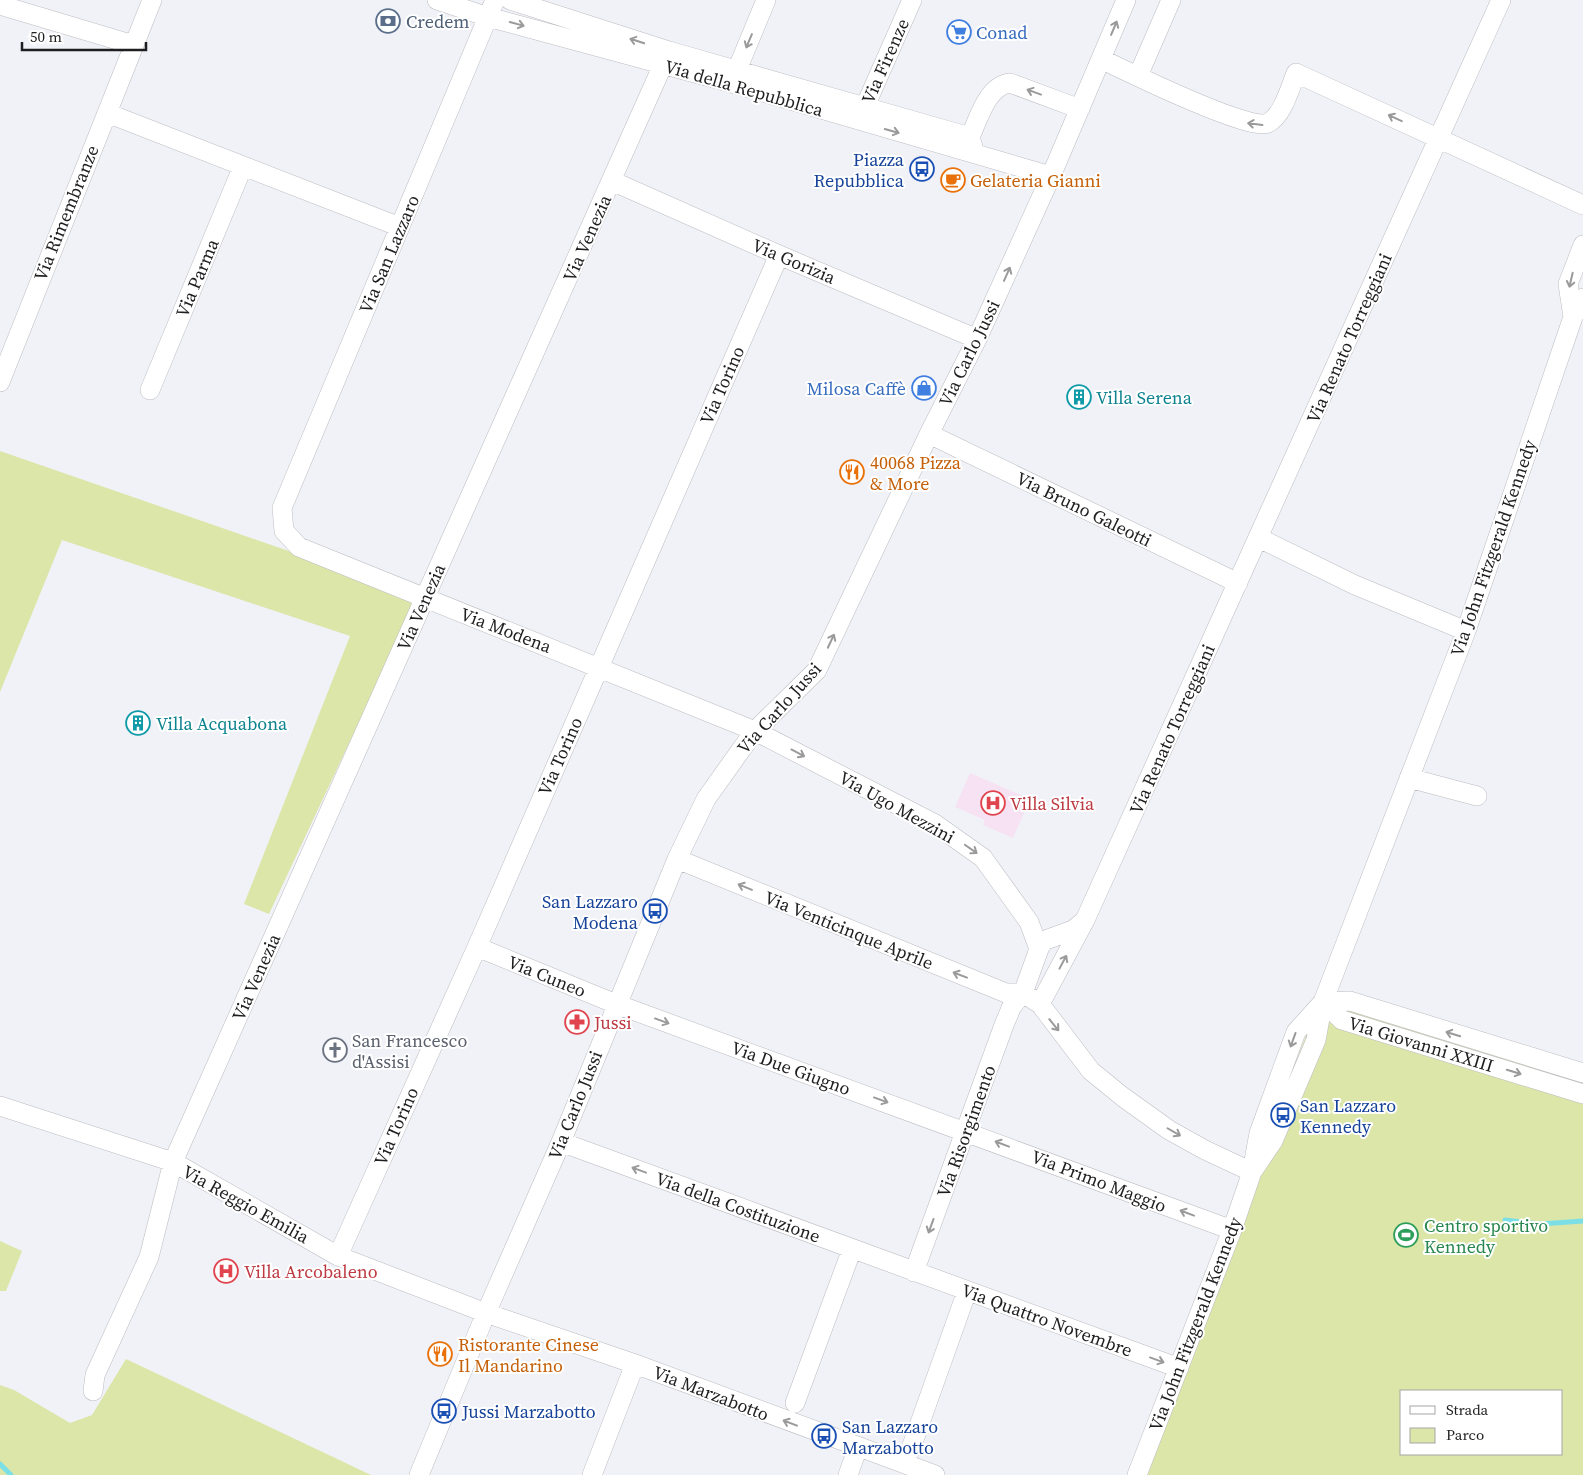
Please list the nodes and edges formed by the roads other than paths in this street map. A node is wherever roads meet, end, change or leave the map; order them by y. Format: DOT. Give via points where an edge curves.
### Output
graph roads {
  1 [pos="152,0"];
  2 [pos="437,0"];
  3 [pos="510,0"];
  4 [pos="766,0"];
  5 [pos="912,0"];
  6 [pos="1126,0"];
  7 [pos="1171,0"];
  8 [pos="1502,0"];
  9 [pos="0,5"];
  10 [pos="492,8"];
  11 [pos="134,45"];
  12 [pos="666,58"];
  13 [pos="1101,59"];
  14 [pos="1138,76"];
  15 [pos="734,77"];
  16 [pos="1080,109"];
  17 [pos="107,113"];
  18 [pos="861,115"];
  19 [pos="970,137"];
  20 [pos="1440,138"];
  21 [pos="979,155"];
  22 [pos="243,166"];
  23 [pos="1051,176"];
  24 [pos="612,180"];
  25 [pos="1583,205"];
  26 [pos="400,227"];
  27 [pos="1583,245"];
  28 [pos="779,255"];
  29 [pos="1583,298"];
  30 [pos="1580,319"];
  31 [pos="977,339"];
  32 [pos="0,382"];
  33 [pos="150,390"];
  34 [pos="929,434"];
  35 [pos="282,508"];
  36 [pos="1259,538"];
  37 [pos="1238,583"];
  38 [pos="425,598"];
  39 [pos="1466,632"];
  40 [pos="599,666"];
  41 [pos="755,731"];
  42 [pos="1409,778"];
  43 [pos="1477,796"];
  44 [pos="676,859"];
  45 [pos="1085,920"];
  46 [pos="477,947"];
  47 [pos="1039,949"];
  48 [pos="1023,993"];
  49 [pos="1323,1002"];
  50 [pos="616,1004"];
  51 [pos="1040,1004"];
  52 [pos="1583,1073"];
  53 [pos="1583,1094"];
  54 [pos="0,1106"];
  55 [pos="966,1131"];
  56 [pos="561,1142"];
  57 [pos="173,1162"];
  58 [pos="1252,1172"];
  59 [pos="1232,1230"];
  60 [pos="852,1248"];
  61 [pos="338,1256"];
  62 [pos="914,1272"];
  63 [pos="967,1291"];
  64 [pos="486,1313"];
  65 [pos="635,1364"];
  66 [pos="1179,1368"];
  67 [pos="93,1391"];
  68 [pos="795,1403"];
  69 [pos="858,1447"];
  70 [pos="910,1452"];
  71 [pos="419,1475"];
  72 [pos="592,1475"];
  73 [pos="848,1475"];
  74 [pos="935,1475"];
  75 [pos="1137,1475"];
  1 -- 11 [label="street, Via Rimembranze"];
  2 -- 10 [label="street, Via della Repubblica"];
  12 -- 3 [label="street, Via della Repubblica, one-way"];
  4 -- 15 [label="street, one-way"];
  5 -- 18 [label="street, Via Firenze"];
  13 -- 6 [label="street, Via Carlo Jussi, one-way"];
  7 -- 14 [label="street"];
  8 -- 20 [label="street, Via Renato Torreggiani"];
  9 -- 11 [label="street"];
  10 -- 12 [label="street, Via della Repubblica, one-way"];
  10 -- 26 [label="street, Via San Lazzaro"];
  11 -- 17 [label="street, Via Rimembranze"];
  12 -- 15 [label="street, Via della Repubblica"];
  12 -- 24 [label="street, Via Venezia"];
  13 -- 14 [label="street"];
  13 -- 16 [label="street, Via Carlo Jussi"];
  20 -- 14 [label="street, one-way" via="1296,73 1276,116 1268,124 1261,125 1205,106"];
  15 -- 18 [label="street, Via della Repubblica"];
  16 -- 19 [label="street, one-way" via="1010,83 1003,84 992,93"];
  16 -- 23 [label="street, Via Carlo Jussi"];
  17 -- 22 [label="street"];
  17 -- 32 [label="street, Via Rimembranze"];
  18 -- 19 [label="street, Via della Repubblica"];
  18 -- 21 [label="street, Via della Repubblica, one-way"];
  19 -- 21 [label="street"];
  20 -- 25 [label="street"];
  20 -- 36 [label="street, Via Renato Torreggiani"];
  21 -- 23 [label="street, Via della Repubblica"];
  22 -- 26 [label="street"];
  22 -- 33 [label="street, Via Parma"];
  31 -- 23 [label="street, Via Carlo Jussi, one-way"];
  24 -- 28 [label="street, Via Gorizia"];
  24 -- 38 [label="street, Via Venezia"];
  26 -- 35 [label="street, Via San Lazzaro"];
  27 -- 30 [label="street, Via John Fitzgerald Kennedy, one-way" via="1568,284"];
  28 -- 31 [label="street, Via Gorizia"];
  28 -- 40 [label="street, Via Torino"];
  29 -- 30 [label="street, Via John Fitzgerald Kennedy"];
  30 -- 39 [label="street, Via John Fitzgerald Kennedy"];
  31 -- 34 [label="street, Via Carlo Jussi"];
  34 -- 37 [label="street, Via Bruno Galeotti"];
  41 -- 34 [label="street, Via Carlo Jussi, one-way" via="817,670"];
  35 -- 38 [label="street, Via Modena" via="284,532 299,547"];
  36 -- 37 [label="street, Via Renato Torreggiani"];
  36 -- 39 [label="street" via="1355,585"];
  37 -- 45 [label="street, Via Renato Torreggiani"];
  38 -- 40 [label="street, Via Modena"];
  38 -- 57 [label="street, Via Venezia"];
  39 -- 42 [label="street, Via John Fitzgerald Kennedy"];
  40 -- 41 [label="street, Via Modena"];
  40 -- 46 [label="street, Via Torino"];
  41 -- 44 [label="street, Via Carlo Jussi" via="706,799"];
  41 -- 47 [label="street, Via Ugo Mezzini, one-way" via="935,824 983,858 1029,922"];
  42 -- 43 [label="street"];
  42 -- 49 [label="street, Via John Fitzgerald Kennedy"];
  48 -- 44 [label="street, Via Venticinque Aprile, one-way" via="1006,993"];
  44 -- 50 [label="street, Via Carlo Jussi"];
  45 -- 47 [label="street" via="1073,930 1043,941"];
  51 -- 45 [label="street, Via Renato Torreggiani, one-way"];
  46 -- 50 [label="street, Via Cuneo"];
  46 -- 61 [label="street, Via Torino"];
  47 -- 48 [label="street"];
  48 -- 51 [label="street"];
  48 -- 55 [label="street, Via Risorgimento" via="1012,1006 1004,1025"];
  52 -- 49 [label="street, Via Giovanni XXIII, one-way" via="1350,1002"];
  49 -- 53 [label="street, Via Giovanni XXIII, one-way" via="1342,1020"];
  49 -- 58 [label="street, Via John Fitzgerald Kennedy" via="1316,1040 1273,1141"];
  50 -- 55 [label="street, Via Due Giugno, one-way"];
  50 -- 56 [label="street, Via Carlo Jussi"];
  51 -- 58 [label="street, one-way" via="1091,1072 1169,1130"];
  54 -- 57 [label="street"];
  59 -- 55 [label="street, Via Primo Maggio, one-way"];
  55 -- 62 [label="street, Via Risorgimento, one-way"];
  60 -- 56 [label="street, Via della Costituzione, one-way"];
  56 -- 64 [label="street, Via Carlo Jussi"];
  57 -- 61 [label="street, Via Reggio Emilia"];
  57 -- 67 [label="street, Via Venezia" via="149,1257 95,1375"];
  58 -- 59 [label="street, Via John Fitzgerald Kennedy"];
  59 -- 66 [label="street, Via John Fitzgerald Kennedy"];
  60 -- 62 [label="street, Via della Costituzione"];
  60 -- 68 [label="street"];
  61 -- 64 [label="street, Via Reggio Emilia"];
  62 -- 63 [label="street, Via Quattro Novembre"];
  63 -- 66 [label="street, Via Quattro Novembre, one-way"];
  63 -- 70 [label="street"];
  64 -- 65 [label="street, Via Marzabotto"];
  64 -- 71 [label="street, Via Carlo Jussi"];
  69 -- 65 [label="street, Via Marzabotto, one-way"];
  65 -- 72 [label="street"];
  66 -- 75 [label="street, Via John Fitzgerald Kennedy"];
  69 -- 73 [label="street"];
  69 -- 74 [label="street, Via Marzabotto"];
}
